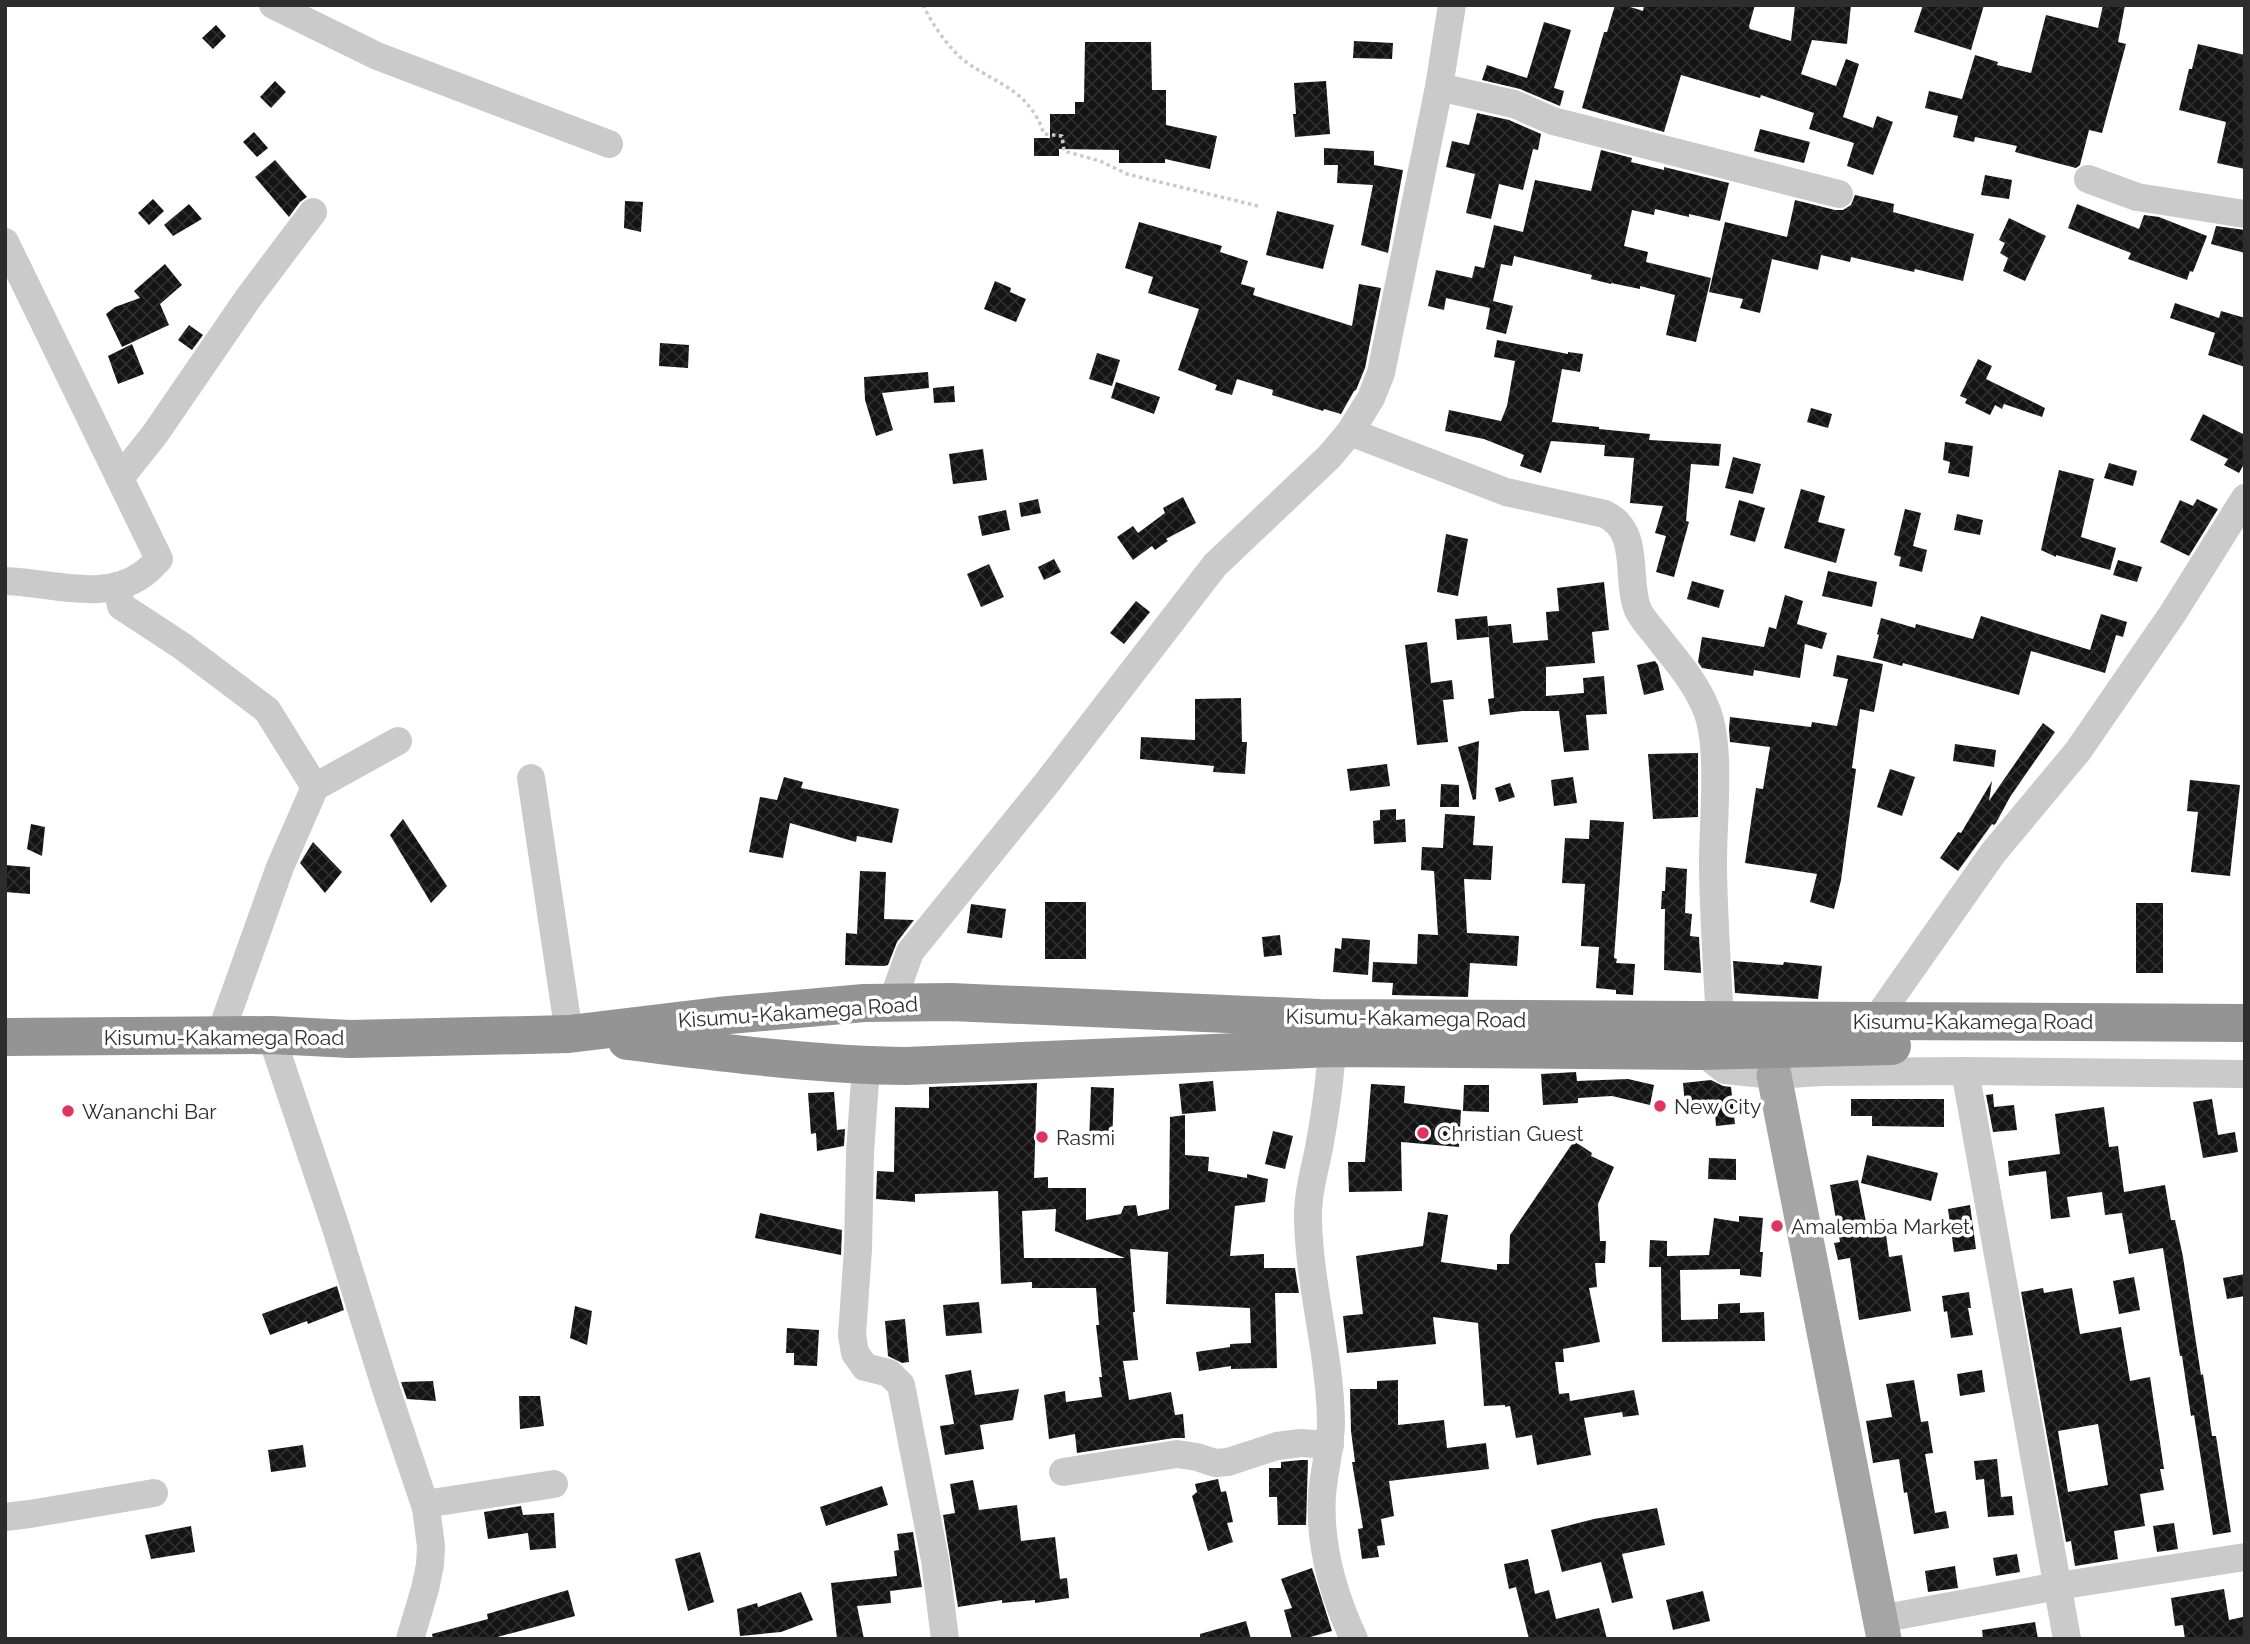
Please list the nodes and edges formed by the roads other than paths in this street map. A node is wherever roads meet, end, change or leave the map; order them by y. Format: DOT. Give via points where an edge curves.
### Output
graph roads {
  1 [pos="273,5"];
  2 [pos="1452,5"];
  3 [pos="1439,87"];
  4 [pos="609,144"];
  5 [pos="2088,179"];
  6 [pos="1839,194"];
  7 [pos="313,212"];
  8 [pos="2245,214"];
  9 [pos="5,242"];
  10 [pos="1350,432"];
  11 [pos="120,478"];
  12 [pos="2245,498"];
  13 [pos="5,581"];
  14 [pos="117,586"];
  15 [pos="398,741"];
  16 [pos="531,778"];
  17 [pos="315,787"];
  18 [pos="891,1002"];
  19 [pos="951,1002"];
  20 [pos="2245,1005"];
  21 [pos="1875,1021"];
  22 [pos="2161,1022"];
  23 [pos="2245,1023"];
  24 [pos="569,1034"];
  25 [pos="220,1035"];
  26 [pos="271,1035"];
  27 [pos="1711,1035"];
  28 [pos="5,1037"];
  29 [pos="1332,1048"];
  30 [pos="2245,1049"];
  31 [pos="951,1065"];
  32 [pos="866,1066"];
  33 [pos="1965,1071"];
  34 [pos="2245,1074"];
  35 [pos="1774,1075"];
  36 [pos="1330,1445"];
  37 [pos="1063,1472"];
  38 [pos="554,1484"];
  39 [pos="154,1493"];
  40 [pos="425,1504"];
  41 [pos="5,1517"];
  42 [pos="2245,1557"];
  43 [pos="2058,1586"];
  44 [pos="1882,1629"];
  45 [pos="411,1639"];
  46 [pos="945,1639"];
  47 [pos="1354,1639"];
  48 [pos="2067,1639"];
  1 -- 4 [label="street" via="377,56"];
  2 -- 3 [label="street"];
  3 -- 6 [label="street"];
  3 -- 10 [label="street" via="1381,373"];
  5 -- 8 [label="street" via="2137,197"];
  7 -- 11 [label="street"];
  9 -- 11 [label="street"];
  10 -- 18 [label="street" via="1215,565 909,952"];
  10 -- 27 [label="street" via="1506,492 1605,514 1625,533 1639,613 1686,673 1712,732"];
  11 -- 14 [label="street" via="159,559 143,575"];
  12 -- 21 [label="street" via="2173,614 2078,751 1993,853"];
  13 -- 14 [label="street" via="93,589"];
  14 -- 17 [label="street" via="121,606 267,710"];
  15 -- 17 [label="street"];
  16 -- 24 [label="street"];
  17 -- 25 [label="street" via="280,867"];
  18 -- 19 [label="highway, Kisumu-Kakamega Road"];
  18 -- 24 [label="highway, Kisumu-Kakamega Road"];
  19 -- 27 [label="highway, Kisumu-Kakamega Road"];
  19 -- 31 [label="highway" via="942,1033"];
  20 -- 22 [label="street" via="2195,1005"];
  21 -- 22 [label="highway, Kisumu-Kakamega Road"];
  21 -- 27 [label="highway, Kisumu-Kakamega Road"];
  22 -- 23 [label="highway, Kisumu-Kakamega Road"];
  24 -- 26 [label="highway, Kisumu-Kakamega Road"];
  24 -- 32 [label="highway, Kisumu-Kakamega Road"];
  25 -- 26 [label="highway, Kisumu-Kakamega Road"];
  25 -- 28 [label="highway, Kisumu-Kakamega Road"];
  26 -- 40 [label="street"];
  27 -- 29 [label="highway, Kisumu-Kakamega Road"];
  27 -- 30 [label="highway, Kisumu-Kakamega Road" via="1882,1046"];
  27 -- 35 [label="street" via="1725,1070"];
  29 -- 31 [label="highway, Kisumu-Kakamega Road"];
  29 -- 36 [label="street" via="1308,1199 1309,1248 1329,1383"];
  31 -- 32 [label="highway, Kisumu-Kakamega Road"];
  32 -- 46 [label="street" via="852,1335 855,1353 865,1367 889,1373 901,1385 935,1560"];
  33 -- 34 [label="street"];
  33 -- 35 [label="street"];
  33 -- 43 [label="street"];
  35 -- 44 [label="main road"];
  36 -- 37 [label="street" via="1277,1446 1228,1462 1177,1454"];
  36 -- 47 [label="street" via="1321,1518 1323,1542"];
  38 -- 40 [label="street"];
  39 -- 41 [label="street"];
  40 -- 45 [label="street" via="430,1564"];
  42 -- 43 [label="street"];
  43 -- 44 [label="street"];
  43 -- 48 [label="street"];
}
